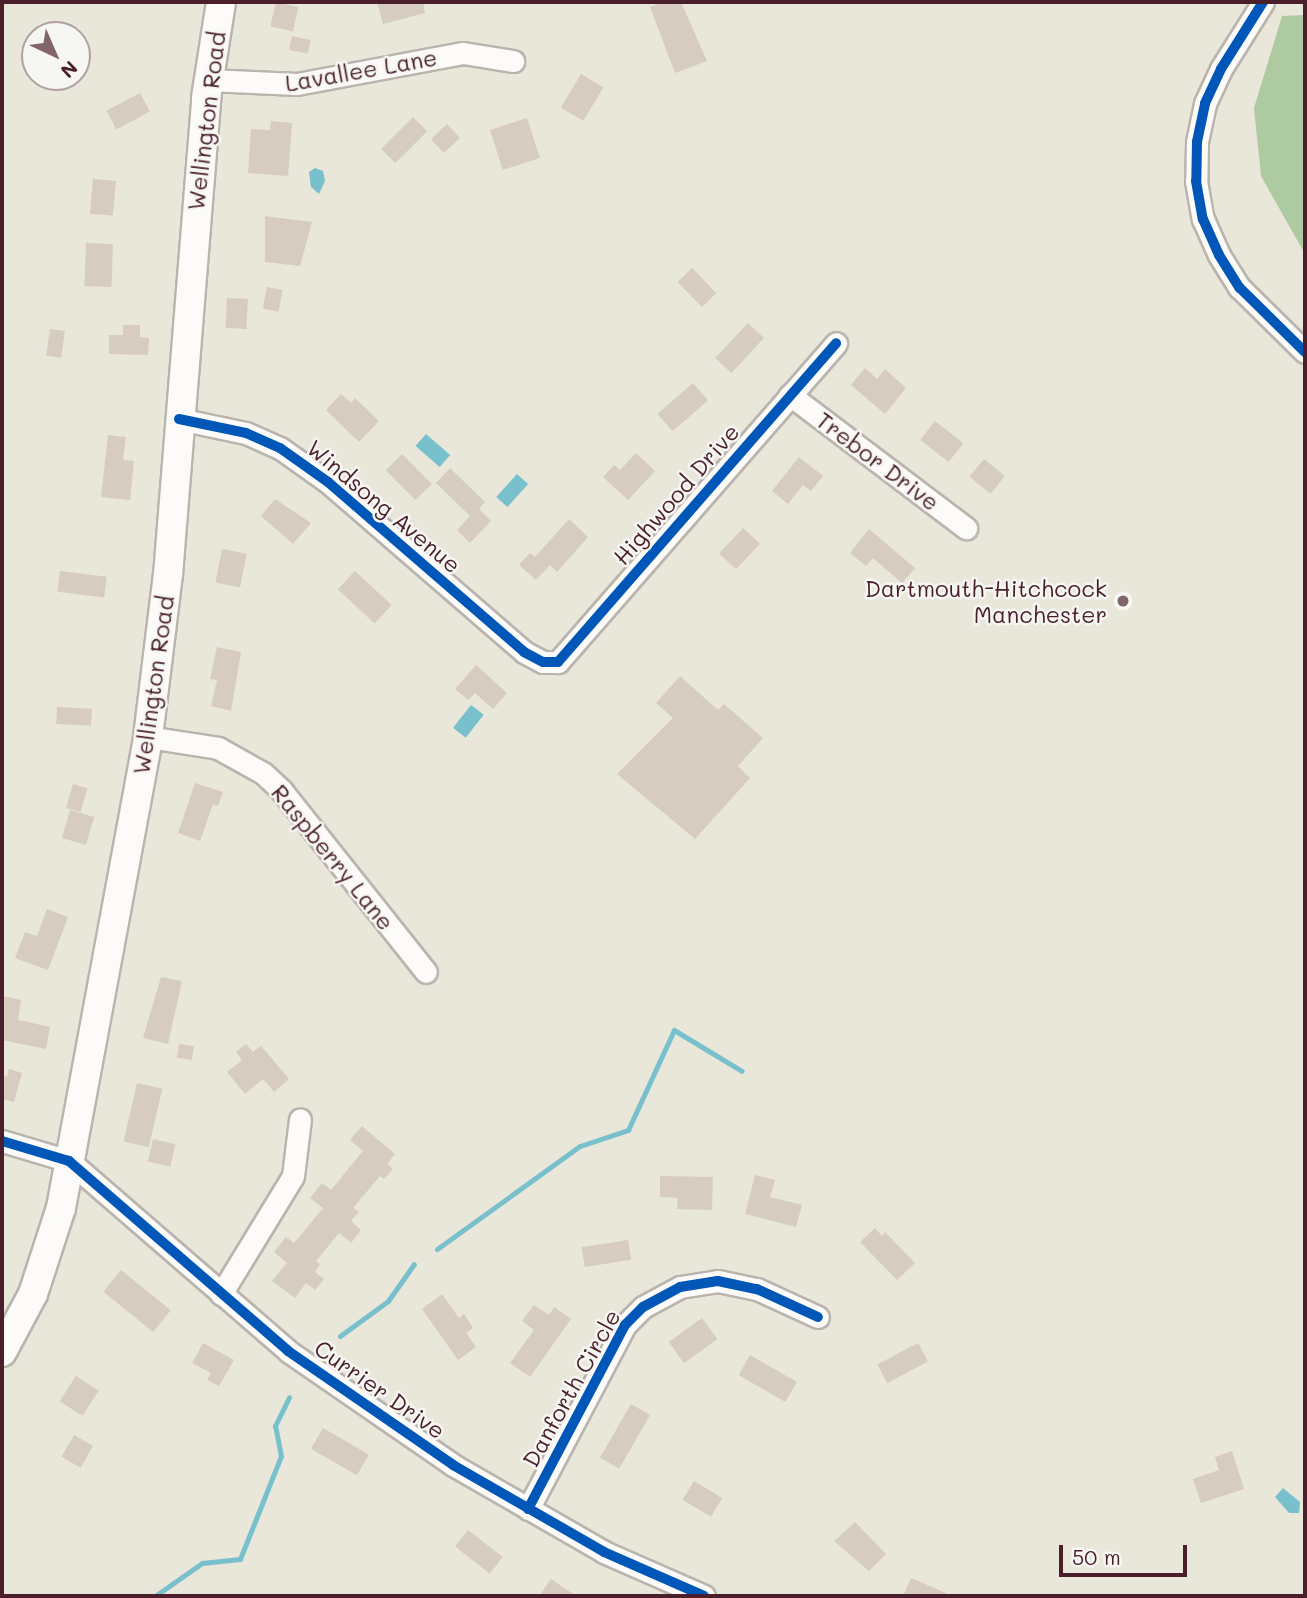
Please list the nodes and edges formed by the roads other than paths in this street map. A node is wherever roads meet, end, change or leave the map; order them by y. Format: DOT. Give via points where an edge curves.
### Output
graph roads {
  1 [pos="221,2"];
  2 [pos="1263,2"];
  3 [pos="513,61"];
  4 [pos="208,80"];
  5 [pos="836,343"];
  6 [pos="1305,352"];
  7 [pos="790,395"];
  8 [pos="179,419"];
  9 [pos="966,528"];
  10 [pos="542,662"];
  11 [pos="148,737"];
  12 [pos="426,972"];
  13 [pos="300,1119"];
  14 [pos="2,1141"];
  15 [pos="69,1161"];
  16 [pos="221,1294"];
  17 [pos="818,1317"];
  18 [pos="2,1352"];
  19 [pos="528,1509"];
  20 [pos="704,1596"];
  1 -- 4 [label="main road, Wellington Road"];
  2 -- 6 [label="street" via="1205,104 1197,142 1196,181 1203,219 1240,288"];
  3 -- 4 [label="street, Lavallee Lane" via="463,53 298,84"];
  4 -- 8 [label="main road, Wellington Road"];
  5 -- 7 [label="street, Highwood Drive"];
  7 -- 9 [label="street, Trebor Drive"];
  7 -- 10 [label="street, Highwood Drive" via="558,662"];
  8 -- 10 [label="street, Windsong Avenue" via="246,433 288,453"];
  8 -- 11 [label="main road, Wellington Road" via="168,575"];
  11 -- 12 [label="street, Raspberry Lane" via="218,748 262,773 282,791"];
  11 -- 15 [label="main road, Wellington Road"];
  13 -- 16 [label="street" via="293,1175"];
  14 -- 15 [label="street"];
  15 -- 16 [label="street, Currier Drive"];
  15 -- 18 [label="main road, Wellington Road" via="43,1269"];
  16 -- 19 [label="street, Currier Drive" via="353,1398"];
  17 -- 19 [label="street, Danforth Circle" via="757,1289 728,1282 680,1287 643,1307 625,1325"];
  19 -- 20 [label="street, Currier Drive" via="604,1552"];
}
